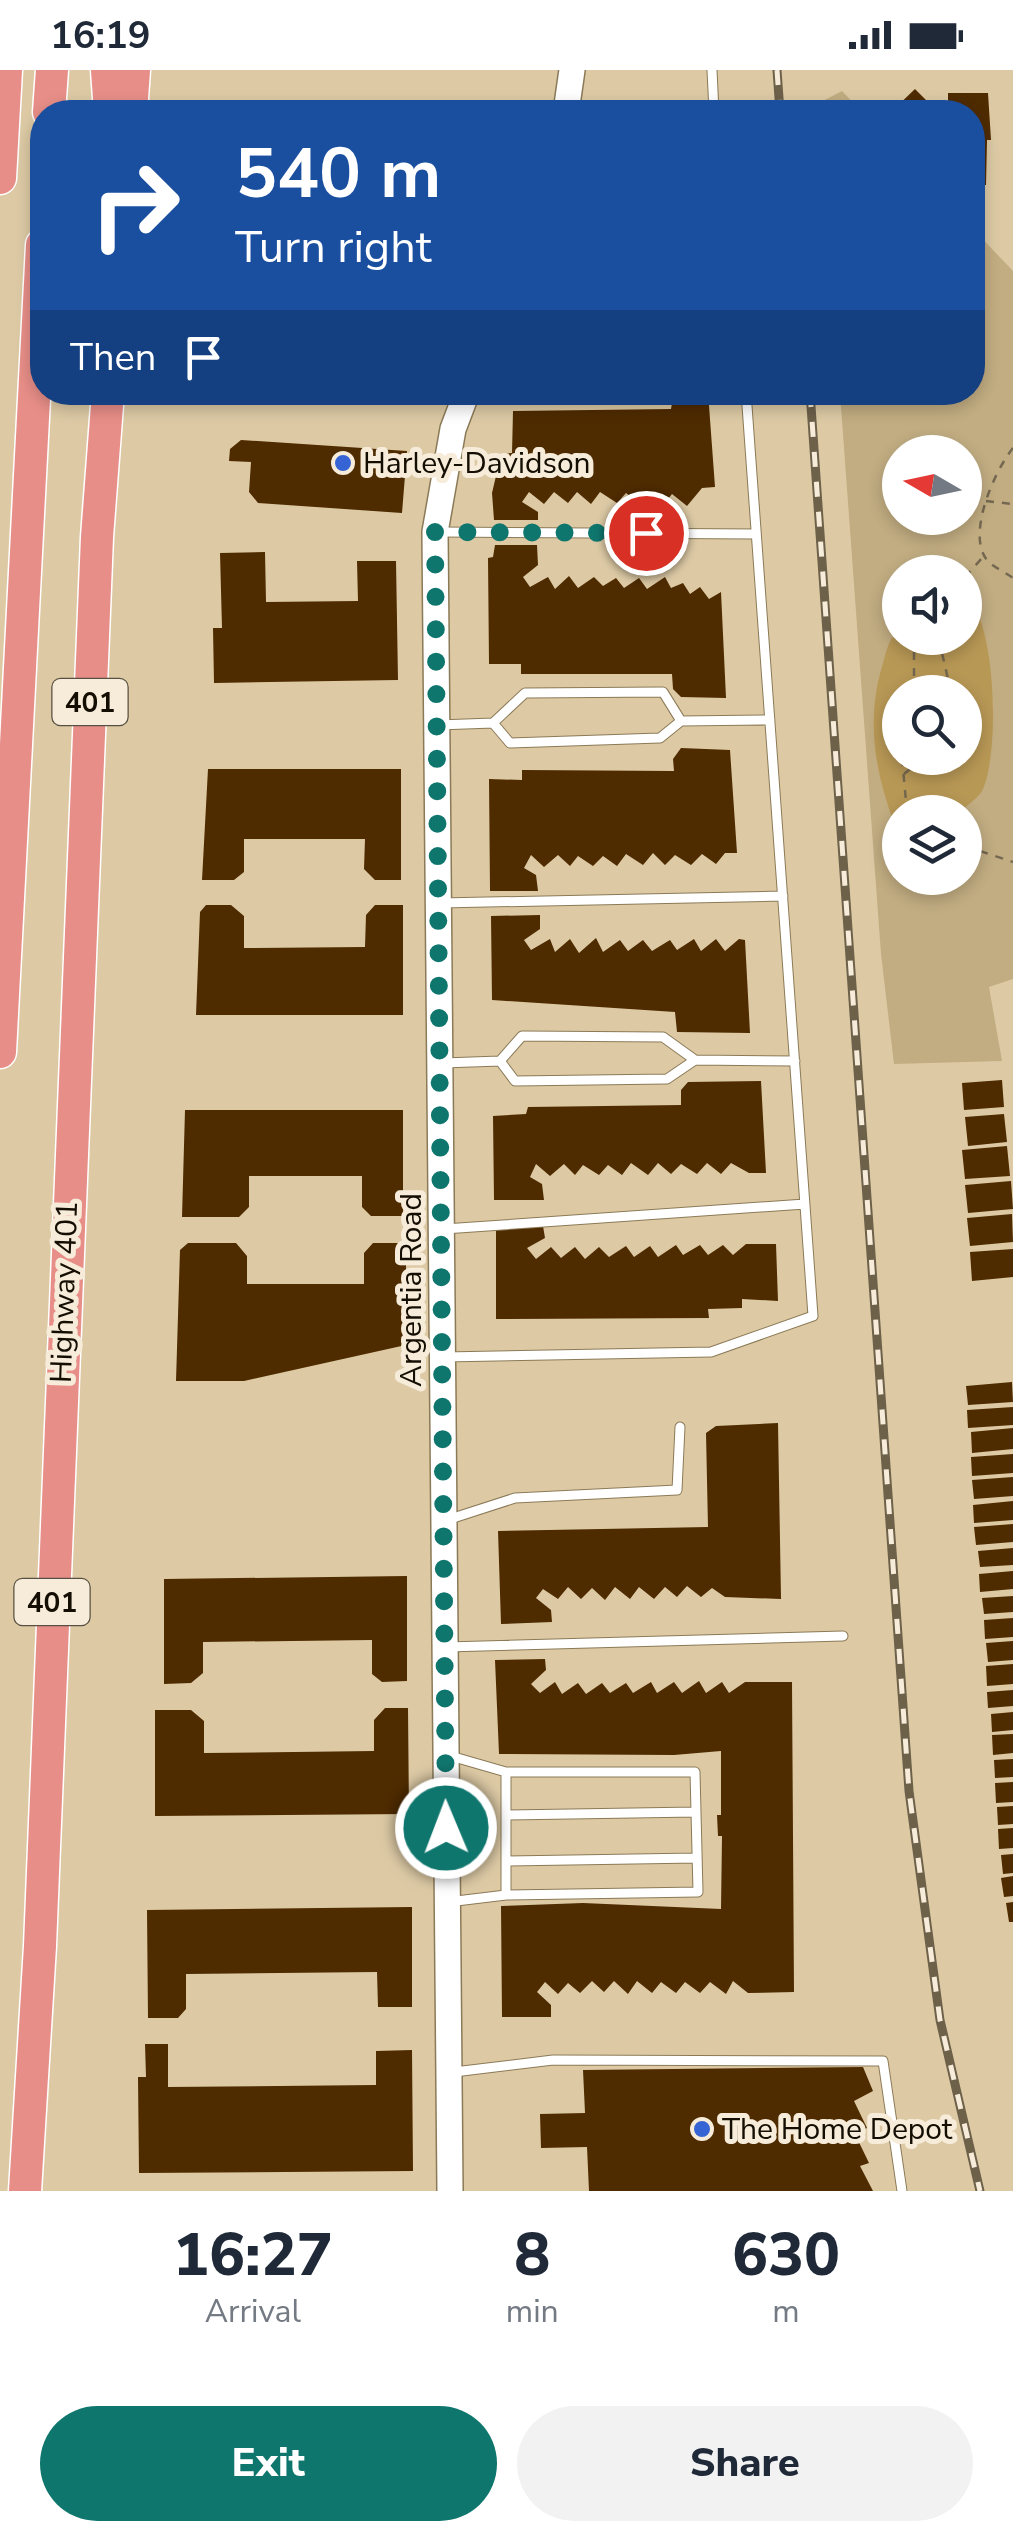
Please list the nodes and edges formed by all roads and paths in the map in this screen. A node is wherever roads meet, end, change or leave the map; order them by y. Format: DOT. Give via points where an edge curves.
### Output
graph roads {
  1 [pos="6,70"];
  2 [pos="52,70"];
  3 [pos="107,70"];
  4 [pos="134,70"];
  5 [pos="572,70"];
  6 [pos="712,70"];
  7 [pos="51,100"];
  8 [pos="109,100"];
  9 [pos="132,100"];
  10 [pos="568,100"];
  11 [pos="713,100"];
  12 [pos="0,178"];
  13 [pos="34,405"];
  14 [pos="107,405"];
  15 [pos="462,405"];
  16 [pos="747,405"];
  17 [pos="1013,448"];
  18 [pos="986,501"];
  19 [pos="1013,504"];
  20 [pos="435,532"];
  21 [pos="756,534"];
  22 [pos="984,556"];
  23 [pos="1013,578"];
  24 [pos="770,720"];
  25 [pos="681,721"];
  26 [pos="493,723"];
  27 [pos="437,726"];
  28 [pos="903,775"];
  29 [pos="906,795"];
  30 [pos="982,852"];
  31 [pos="1013,862"];
  32 [pos="783,896"];
  33 [pos="439,903"];
  34 [pos="0,1052"];
  35 [pos="695,1060"];
  36 [pos="500,1061"];
  37 [pos="795,1061"];
  38 [pos="442,1062"];
  39 [pos="806,1204"];
  40 [pos="443,1229"];
  41 [pos="444,1358"];
  42 [pos="680,1426"];
  43 [pos="444,1521"];
  44 [pos="843,1636"];
  45 [pos="446,1648"];
  46 [pos="445,1754"];
  47 [pos="506,1772"];
  48 [pos="696,1812"];
  49 [pos="506,1814"];
  50 [pos="697,1858"];
  51 [pos="506,1861"];
  52 [pos="506,1896"];
  53 [pos="447,1902"];
  54 [pos="450,2072"];
  55 [pos="24,2191"];
  56 [pos="450,2191"];
  57 [pos="902,2191"];
  1 -- 12 [label="highway"];
  2 -- 7 [label="highway"];
  3 -- 8 [label="highway"];
  4 -- 9 [label="highway"];
  5 -- 10 [label="street"];
  6 -- 11 [label="lane"];
  13 -- 34 [label="highway, 401"];
  14 -- 55 [label="highway, Highway 401 / 401"];
  15 -- 20 [label="street, Argentia Road"];
  16 -- 21 [label="lane"];
  17 -- 18 [label="path"];
  18 -- 19 [label="path"];
  18 -- 22 [label="path"];
  20 -- 21 [label="lane"];
  20 -- 27 [label="street, Argentia Road"];
  21 -- 24 [label="lane"];
  22 -- 23 [label="path"];
  24 -- 25 [label="lane"];
  24 -- 32 [label="lane"];
  25 -- 26 [label="lane" via="660,738 510,743"];
  25 -- 26 [label="lane" via="662,692 525,693"];
  26 -- 27 [label="lane"];
  27 -- 33 [label="street, Argentia Road"];
  28 -- 29 [label="path"];
  30 -- 31 [label="path"];
  32 -- 33 [label="lane"];
  32 -- 37 [label="lane"];
  33 -- 38 [label="street, Argentia Road"];
  35 -- 36 [label="lane" via="667,1079 534,1080 516,1080"];
  35 -- 36 [label="lane" via="663,1036 522,1036"];
  35 -- 37 [label="lane"];
  36 -- 38 [label="lane"];
  37 -- 39 [label="lane"];
  38 -- 40 [label="street, Argentia Road"];
  39 -- 40 [label="lane"];
  39 -- 41 [label="lane" via="814,1316 711,1352"];
  40 -- 41 [label="street, Argentia Road"];
  41 -- 43 [label="street, Argentia Road"];
  42 -- 43 [label="lane" via="677,1490 515,1498"];
  43 -- 45 [label="street, Argentia Road"];
  44 -- 45 [label="lane"];
  45 -- 46 [label="street, Argentia Road"];
  46 -- 47 [label="lane"];
  46 -- 53 [label="street, Argentia Road"];
  47 -- 48 [label="lane" via="695,1772"];
  47 -- 49 [label="lane"];
  48 -- 49 [label="lane"];
  48 -- 50 [label="lane"];
  49 -- 51 [label="lane"];
  50 -- 51 [label="lane"];
  50 -- 52 [label="lane" via="698,1892"];
  51 -- 52 [label="lane"];
  52 -- 53 [label="lane"];
  53 -- 54 [label="street, Argentia Road"];
  54 -- 56 [label="street, Argentia Road"];
  54 -- 57 [label="lane" via="553,2060 883,2061"];
}
